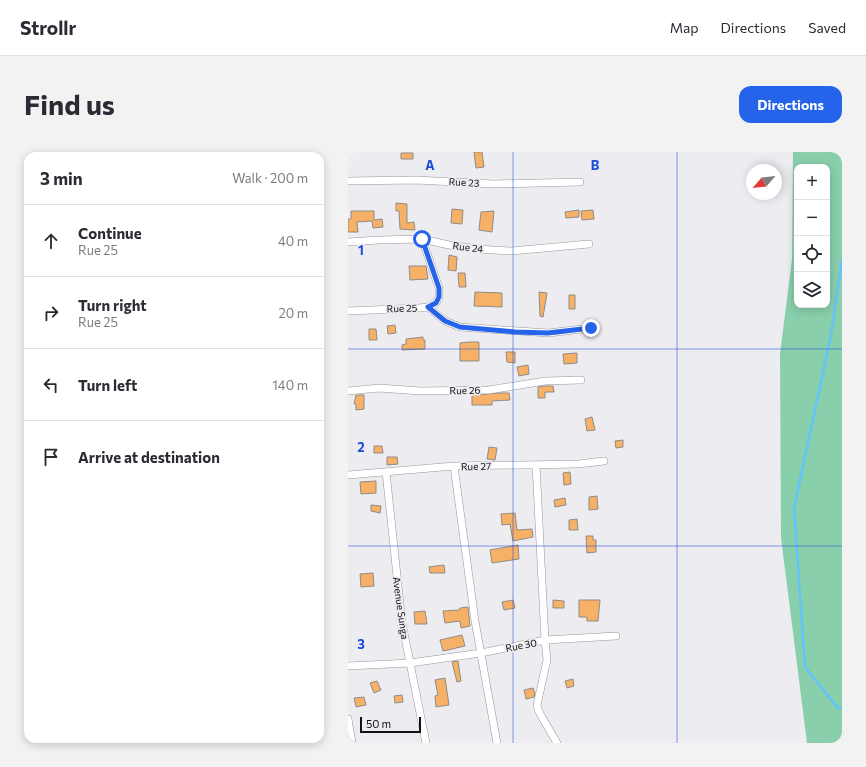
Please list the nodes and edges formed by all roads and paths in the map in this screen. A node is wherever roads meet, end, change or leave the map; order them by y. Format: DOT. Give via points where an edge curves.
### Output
graph roads {
  1 [pos="348,181"];
  2 [pos="580,182"];
  3 [pos="422,239"];
  4 [pos="348,242"];
  5 [pos="589,244"];
  6 [pos="428,307"];
  7 [pos="348,311"];
  8 [pos="591,328"];
  9 [pos="581,380"];
  10 [pos="348,391"];
  11 [pos="604,461"];
  12 [pos="536,465"];
  13 [pos="454,466"];
  14 [pos="386,472"];
  15 [pos="348,475"];
  16 [pos="616,636"];
  17 [pos="545,640"];
  18 [pos="481,653"];
  19 [pos="410,663"];
  20 [pos="348,666"];
  21 [pos="348,719"];
  22 [pos="352,743"];
  23 [pos="426,743"];
  24 [pos="497,743"];
  25 [pos="557,743"];
  1 -- 2 [label="street, Rue 23" via="416,180 493,184"];
  3 -- 4 [label="street, Rue 24"];
  3 -- 5 [label="street, Rue 24" via="476,249 511,251"];
  3 -- 6 [label="street, Rue 25" via="439,288 436,303"];
  6 -- 7 [label="street, Rue 25"];
  6 -- 8 [label="street" via="445,321 460,327 548,333"];
  9 -- 10 [label="street, Rue 26" via="545,381 489,390 420,391 378,388"];
  11 -- 12 [label="street, Rue 27"];
  12 -- 13 [label="street, Rue 27"];
  12 -- 17 [label="street, Rue 30"];
  13 -- 14 [label="street, Rue 27"];
  13 -- 18 [label="street"];
  14 -- 15 [label="street, Rue 27"];
  14 -- 19 [label="street, Avenue Sunga" via="402,623"];
  16 -- 17 [label="street"];
  17 -- 18 [label="street, Rue 30"];
  17 -- 25 [label="street" via="546,660 537,705"];
  18 -- 19 [label="street, Rue 30"];
  18 -- 24 [label="street"];
  19 -- 20 [label="street, Rue 30"];
  19 -- 23 [label="street, Avenue Sunga"];
  21 -- 22 [label="street"];
}
